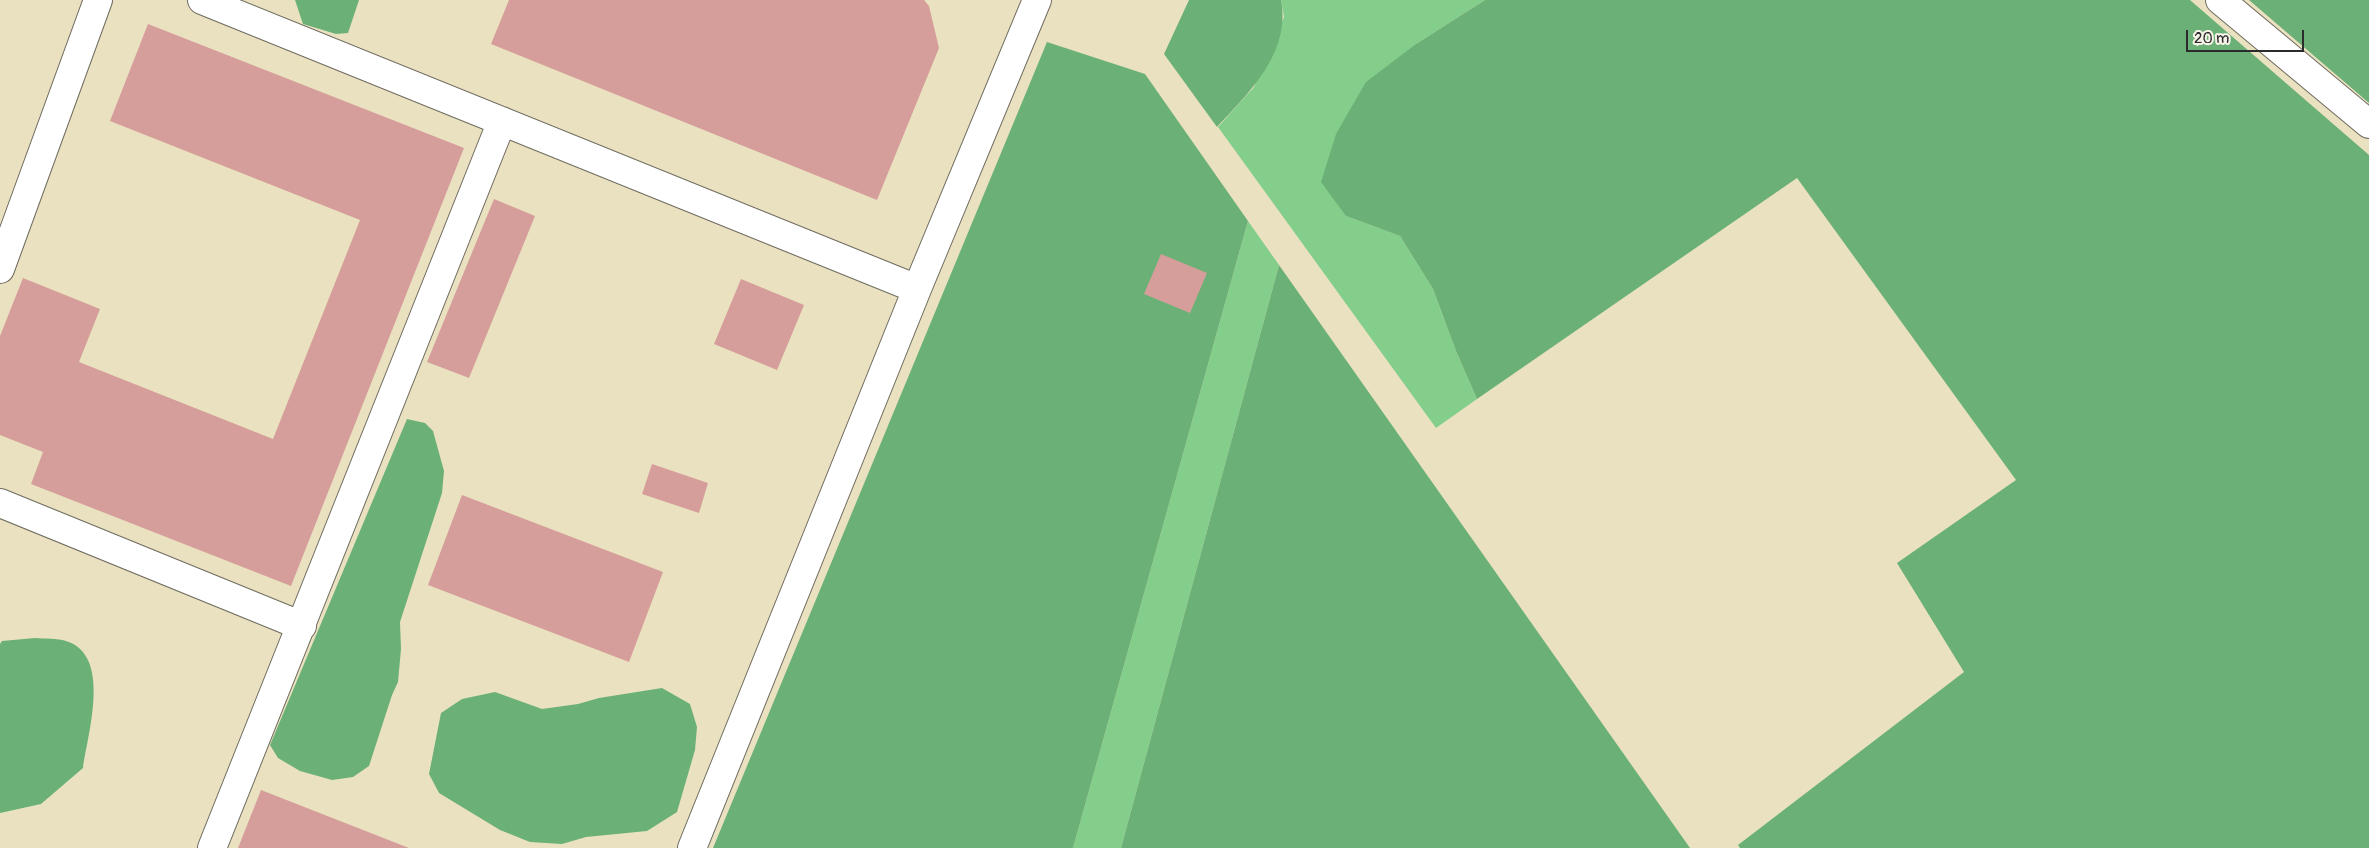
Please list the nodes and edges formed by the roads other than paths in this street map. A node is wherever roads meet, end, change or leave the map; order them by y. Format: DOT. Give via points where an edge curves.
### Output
graph roads {
  1 [pos="98,0"];
  2 [pos="202,0"];
  3 [pos="1037,0"];
  4 [pos="2220,0"];
  5 [pos="502,121"];
  6 [pos="2369,124"];
  7 [pos="0,269"];
  8 [pos="917,289"];
  9 [pos="0,503"];
  10 [pos="302,626"];
  11 [pos="212,848"];
  12 [pos="692,848"];
  1 -- 7 [label="lane"];
  2 -- 5 [label="lane"];
  3 -- 8 [label="lane"];
  4 -- 6 [label="lane"];
  5 -- 8 [label="lane"];
  5 -- 10 [label="lane"];
  8 -- 12 [label="lane"];
  9 -- 10 [label="lane"];
  10 -- 11 [label="lane"];
}
